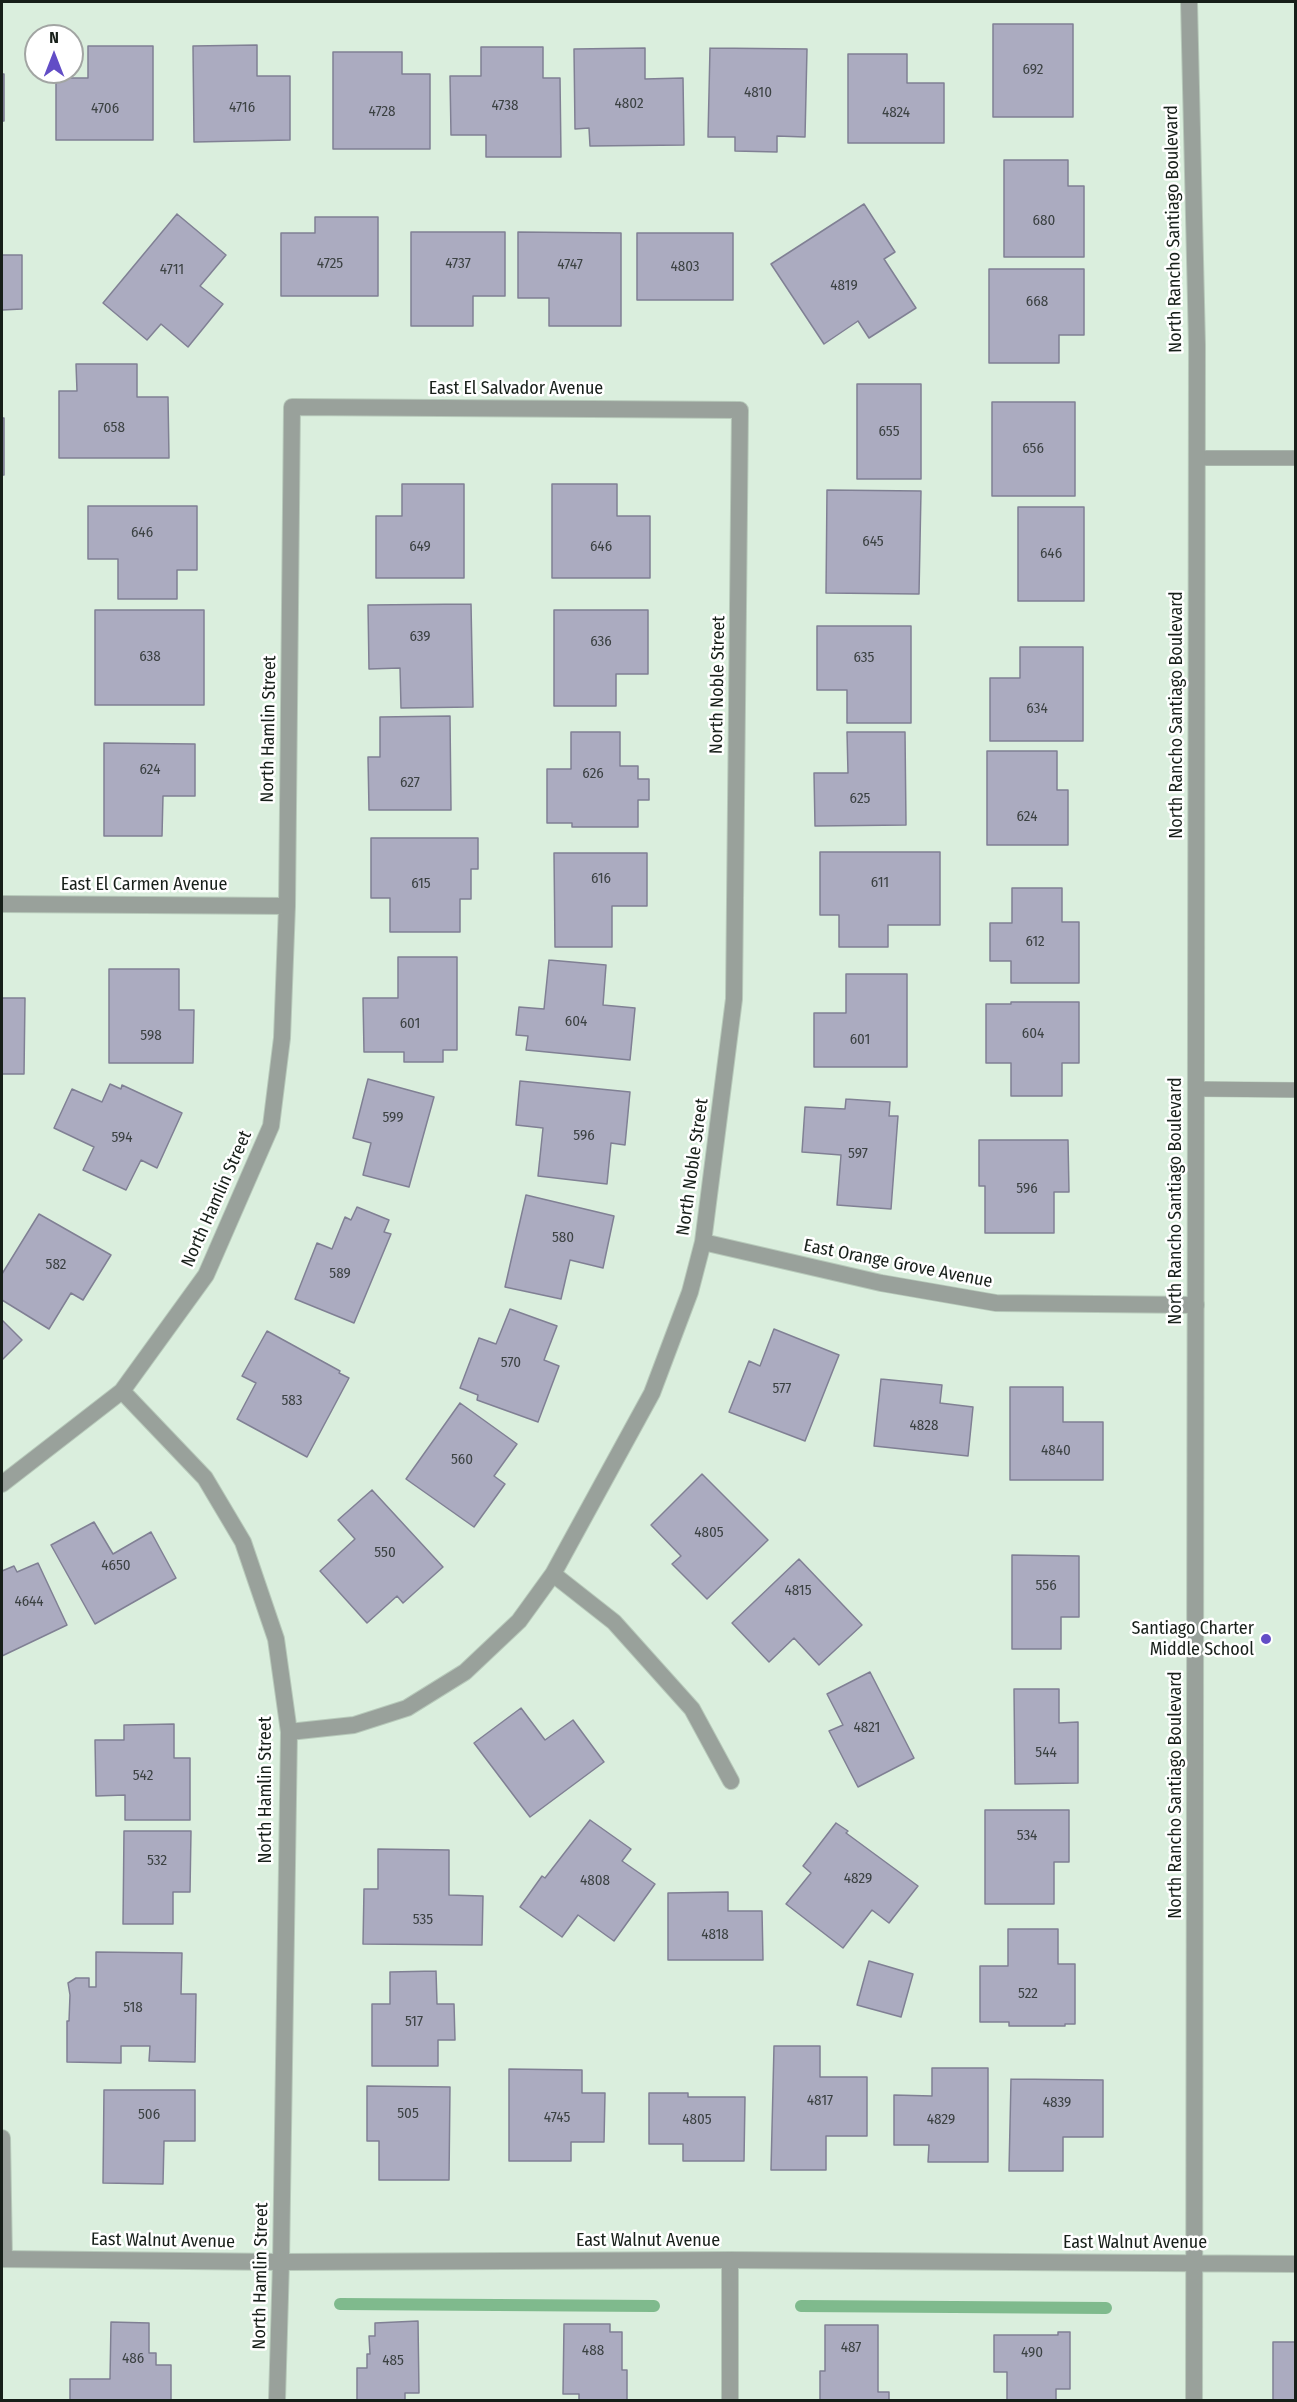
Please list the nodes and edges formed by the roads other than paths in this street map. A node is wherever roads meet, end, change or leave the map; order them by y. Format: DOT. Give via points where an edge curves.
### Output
graph roads {
  1 [pos="1189,2"];
  2 [pos="292,407"];
  3 [pos="740,410"];
  4 [pos="1197,458"];
  5 [pos="1296,458"];
  6 [pos="2,904"];
  7 [pos="287,906"];
  8 [pos="1196,1089"];
  9 [pos="1296,1090"];
  10 [pos="703,1242"];
  11 [pos="1196,1305"];
  12 [pos="122,1391"];
  13 [pos="2,1484"];
  14 [pos="554,1574"];
  15 [pos="289,1732"];
  16 [pos="731,1781"];
  17 [pos="2,2138"];
  18 [pos="3,2259"];
  19 [pos="730,2260"];
  20 [pos="281,2262"];
  21 [pos="1195,2263"];
  22 [pos="1296,2264"];
  23 [pos="277,2400"];
  24 [pos="730,2400"];
  25 [pos="1194,2400"];
  1 -- 4 [label="street, North Rancho Santiago Boulevard"];
  2 -- 3 [label="street, East El Salvador Avenue"];
  2 -- 7 [label="street, North Hamlin Street"];
  3 -- 10 [label="street, North Noble Street" via="734,999"];
  4 -- 5 [label="lane"];
  4 -- 8 [label="street, North Rancho Santiago Boulevard"];
  6 -- 7 [label="street, East El Carmen Avenue"];
  7 -- 12 [label="street, North Hamlin Street" via="282,1038 271,1126 206,1275"];
  8 -- 9 [label="lane"];
  8 -- 11 [label="street, North Rancho Santiago Boulevard"];
  10 -- 11 [label="street, East Orange Grove Avenue" via="881,1283 996,1303"];
  10 -- 14 [label="street, North Noble Street" via="690,1292 652,1393"];
  11 -- 21 [label="street, North Rancho Santiago Boulevard"];
  12 -- 13 [label="street"];
  12 -- 15 [label="street, North Hamlin Street" via="205,1478 243,1542 276,1639"];
  14 -- 15 [label="street, North Noble Street" via="519,1622 465,1672 407,1708 354,1725"];
  14 -- 16 [label="street" via="614,1622 692,1709"];
  15 -- 20 [label="street, North Hamlin Street"];
  17 -- 18 [label="street"];
  18 -- 20 [label="street, East Walnut Avenue"];
  19 -- 20 [label="street, East Walnut Avenue"];
  19 -- 21 [label="street, East Walnut Avenue"];
  19 -- 24 [label="street"];
  20 -- 23 [label="street, North Hamlin Street"];
  21 -- 22 [label="street, East Walnut Avenue"];
  21 -- 25 [label="street, North Rancho Santiago Boulevard"];
}
